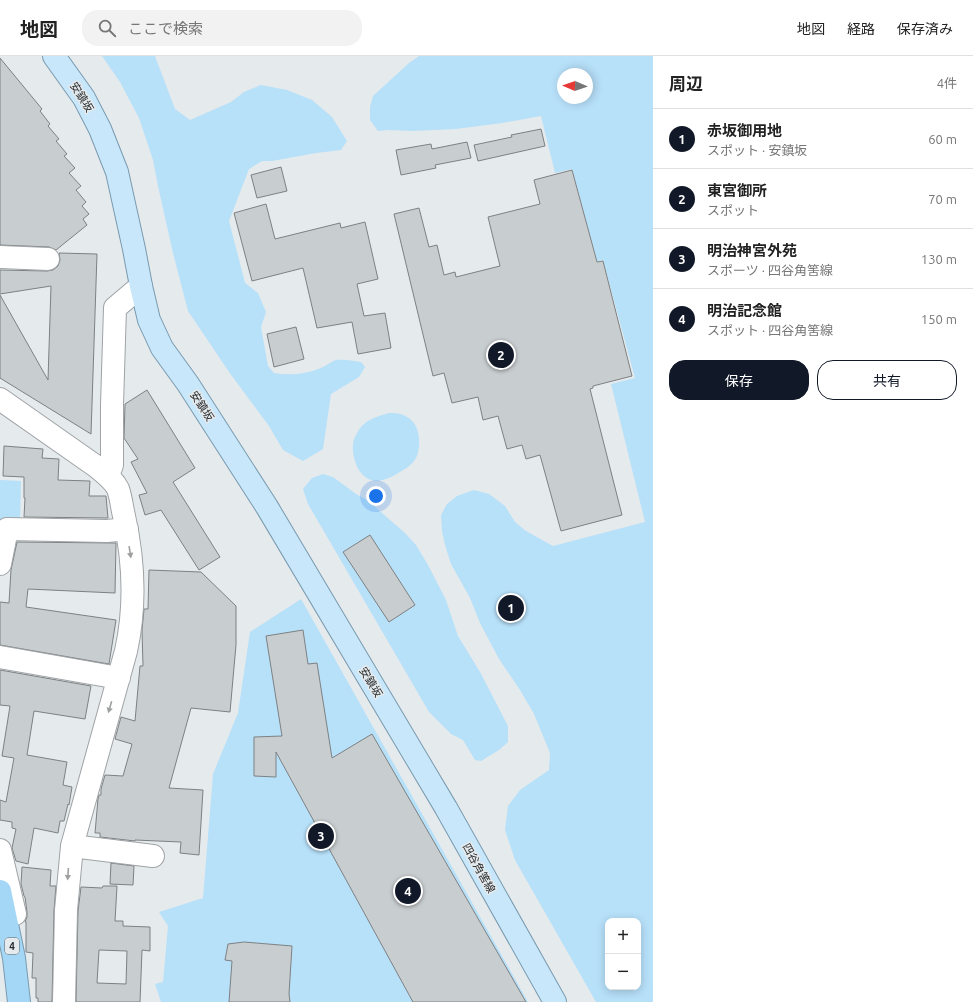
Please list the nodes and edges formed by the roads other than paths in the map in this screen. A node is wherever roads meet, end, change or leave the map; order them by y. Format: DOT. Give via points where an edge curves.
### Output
graph roads {
  1 [pos="54,56"];
  2 [pos="0,257"];
  3 [pos="48,259"];
  4 [pos="141,286"];
  5 [pos="0,399"];
  6 [pos="108,476"];
  7 [pos="127,529"];
  8 [pos="0,564"];
  9 [pos="0,657"];
  10 [pos="118,678"];
  11 [pos="402,735"];
  12 [pos="72,846"];
  13 [pos="0,850"];
  14 [pos="152,856"];
  15 [pos="0,891"];
  16 [pos="19,1002"];
  17 [pos="30,1002"];
  18 [pos="64,1002"];
  19 [pos="555,1002"];
  1 -- 4 [label="main road, 安鎮坂" via="84,98 117,172"];
  2 -- 3 [label="street"];
  4 -- 6 [label="street" via="115,308 112,465"];
  4 -- 11 [label="main road, 安鎮坂" via="149,320 162,348 267,507"];
  5 -- 6 [label="street"];
  6 -- 7 [label="street" via="118,488"];
  7 -- 8 [label="street" via="8,529"];
  7 -- 10 [label="street, one-way" via="132,563 131,630"];
  9 -- 10 [label="street"];
  10 -- 12 [label="street, one-way"];
  11 -- 19 [label="main road, 四谷角筈線"];
  12 -- 14 [label="street"];
  12 -- 18 [label="street, one-way" via="66,910"];
  13 -- 17 [label="street" via="13,902"];
  15 -- 16 [label="highway, 4" via="14,958"];
}
